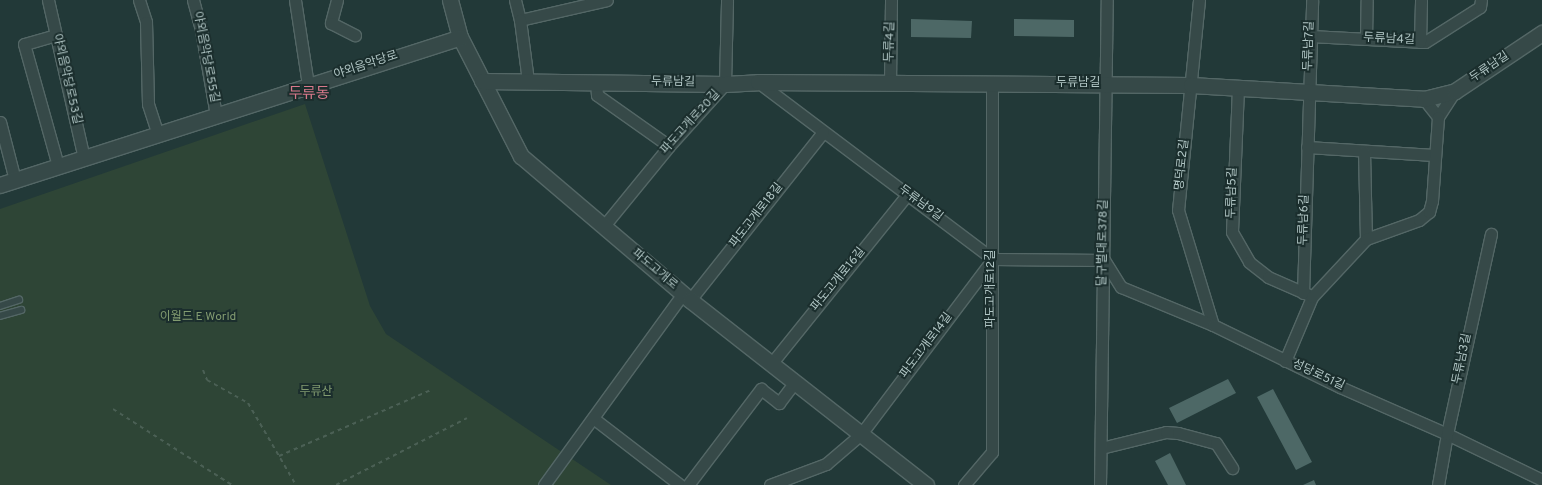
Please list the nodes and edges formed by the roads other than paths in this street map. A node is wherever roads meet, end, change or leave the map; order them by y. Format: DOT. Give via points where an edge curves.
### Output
graph roads {
  1 [pos="48,0"];
  2 [pos="139,0"];
  3 [pos="193,0"];
  4 [pos="295,0"];
  5 [pos="337,0"];
  6 [pos="450,0"];
  7 [pos="515,0"];
  8 [pos="607,0"];
  9 [pos="727,0"];
  10 [pos="891,0"];
  11 [pos="1107,0"];
  12 [pos="1199,0"];
  13 [pos="1312,0"];
  14 [pos="1367,0"];
  15 [pos="1421,0"];
  16 [pos="1481,0"];
  17 [pos="520,20"];
  18 [pos="1542,33"];
  19 [pos="56,35"];
  20 [pos="355,35"];
  21 [pos="460,36"];
  22 [pos="1310,36"];
  23 [pos="1366,39"];
  24 [pos="1420,42"];
  25 [pos="482,81"];
  26 [pos="528,81"];
  27 [pos="596,81"];
  28 [pos="758,82"];
  29 [pos="890,83"];
  30 [pos="725,84"];
  31 [pos="992,84"];
  32 [pos="1107,84"];
  33 [pos="308,85"];
  34 [pos="1191,85"];
  35 [pos="1238,88"];
  36 [pos="1455,91"];
  37 [pos="1309,92"];
  38 [pos="1424,99"];
  39 [pos="216,115"];
  40 [pos="1438,117"];
  41 [pos="0,122"];
  42 [pos="823,132"];
  43 [pos="158,134"];
  44 [pos="669,146"];
  45 [pos="1307,147"];
  46 [pos="1364,151"];
  47 [pos="1434,155"];
  48 [pos="84,158"];
  49 [pos="58,166"];
  50 [pos="15,180"];
  51 [pos="0,185"];
  52 [pos="907,195"];
  53 [pos="603,226"];
  54 [pos="1491,234"];
  55 [pos="1366,239"];
  56 [pos="993,259"];
  57 [pos="1104,260"];
  58 [pos="1308,295"];
  59 [pos="687,297"];
  60 [pos="19,300"];
  61 [pos="0,306"];
  62 [pos="21,310"];
  63 [pos="0,316"];
  64 [pos="1212,326"];
  65 [pos="1285,361"];
  66 [pos="771,364"];
  67 [pos="795,382"];
  68 [pos="592,418"];
  69 [pos="860,434"];
  70 [pos="1447,434"];
  71 [pos="1101,448"];
  72 [pos="1232,468"];
  73 [pos="1542,480"];
  74 [pos="544,485"];
  75 [pos="680,485"];
  76 [pos="688,485"];
  77 [pos="770,485"];
  78 [pos="926,485"];
  79 [pos="964,485"];
  80 [pos="1100,485"];
  81 [pos="1438,485"];
  1 -- 19 [label="street, 야외음악당로53길"];
  2 -- 43 [label="street" via="146,22 148,104"];
  3 -- 39 [label="street, 야외음악당로55길"];
  4 -- 33 [label="street"];
  5 -- 20 [label="street" via="331,23"];
  6 -- 21 [label="street, 파도고개로"];
  7 -- 17 [label="street"];
  8 -- 17 [label="street"];
  9 -- 30 [label="street, 파도고개로20길"];
  10 -- 29 [label="street, 두류4길"];
  11 -- 32 [label="street, 달구벌대로378길"];
  12 -- 34 [label="street, 명덕로2길"];
  13 -- 22 [label="street, 두류남7길"];
  14 -- 23 [label="street"];
  15 -- 24 [label="street"];
  16 -- 24 [label="street, 두류남4길" via="1480,8"];
  17 -- 26 [label="street"];
  18 -- 36 [label="street, 두류남길"];
  19 -- 48 [label="street, 야외음악당로53길"];
  19 -- 49 [label="street" via="24,44"];
  21 -- 25 [label="street, 파도고개로"];
  21 -- 33 [label="street, 야외음악당로"];
  22 -- 23 [label="street, 두류남4길"];
  22 -- 37 [label="street, 두류남7길"];
  23 -- 24 [label="street, 두류남4길"];
  25 -- 26 [label="street, 두류남길"];
  25 -- 53 [label="street, 파도고개로" via="521,156"];
  26 -- 27 [label="street, 두류남길"];
  27 -- 30 [label="street, 두류남길"];
  27 -- 44 [label="street" via="597,95"];
  28 -- 29 [label="street, 두류남길"];
  28 -- 30 [label="street, 두류남길"];
  28 -- 42 [label="street, 두류남9길"];
  29 -- 31 [label="street, 두류남길"];
  30 -- 44 [label="street, 파도고개로20길"];
  31 -- 32 [label="street, 두류남길"];
  31 -- 56 [label="street, 파도고개로12길"];
  32 -- 34 [label="street, 두류남길"];
  32 -- 57 [label="street, 달구벌대로378길"];
  33 -- 39 [label="street, 야외음악당로"];
  34 -- 35 [label="street, 두류남길"];
  34 -- 64 [label="street, 명덕로2길" via="1178,210"];
  35 -- 37 [label="street, 두류남길"];
  35 -- 58 [label="street, 두류남5길" via="1232,232 1249,262 1268,277"];
  36 -- 38 [label="street, 두류남길"];
  36 -- 40 [label="street"];
  37 -- 38 [label="street, 두류남길"];
  37 -- 45 [label="street, 두류남6길"];
  38 -- 40 [label="street"];
  39 -- 43 [label="street, 야외음악당로"];
  40 -- 47 [label="street"];
  41 -- 50 [label="street"];
  42 -- 52 [label="street, 두류남9길"];
  42 -- 59 [label="street, 파도고개로18길"];
  43 -- 48 [label="street, 야외음악당로"];
  44 -- 53 [label="street, 파도고개로20길"];
  45 -- 46 [label="street"];
  45 -- 58 [label="street, 두류남6길"];
  46 -- 47 [label="street"];
  46 -- 55 [label="street"];
  47 -- 55 [label="street" via="1429,212 1419,220"];
  48 -- 49 [label="street, 야외음악당로"];
  49 -- 50 [label="street, 야외음악당로"];
  50 -- 51 [label="street, 야외음악당로"];
  52 -- 56 [label="street, 두류남9길"];
  52 -- 66 [label="street, 파도고개로16길"];
  53 -- 59 [label="street, 파도고개로"];
  54 -- 70 [label="street, 두류남3길"];
  55 -- 58 [label="street"];
  56 -- 57 [label="street"];
  56 -- 69 [label="street, 파도고개로14길"];
  56 -- 79 [label="street, 파도고개로12길" via="992,452"];
  57 -- 64 [label="street, 성당로51길" via="1121,287"];
  57 -- 71 [label="street, 달구벌대로378길"];
  58 -- 65 [label="street, 두류남6길"];
  59 -- 66 [label="street, 파도고개로"];
  59 -- 68 [label="street, 파도고개로18길"];
  60 -- 61 [label="lane"];
  62 -- 63 [label="lane"];
  64 -- 65 [label="street, 성당로51길"];
  65 -- 70 [label="street, 성당로51길"];
  66 -- 67 [label="street, 파도고개로"];
  67 -- 69 [label="street, 파도고개로"];
  67 -- 76 [label="street" via="780,403 761,389"];
  68 -- 74 [label="street, 파도고개로18길"];
  68 -- 75 [label="street"];
  69 -- 77 [label="street, 파도고개로14길" via="826,464"];
  69 -- 78 [label="street, 파도고개로"];
  70 -- 73 [label="street, 성당로51길"];
  70 -- 81 [label="street, 두류남3길"];
  71 -- 72 [label="street" via="1166,432 1178,433 1216,443"];
  71 -- 80 [label="street, 달구벌대로378길"];
}
